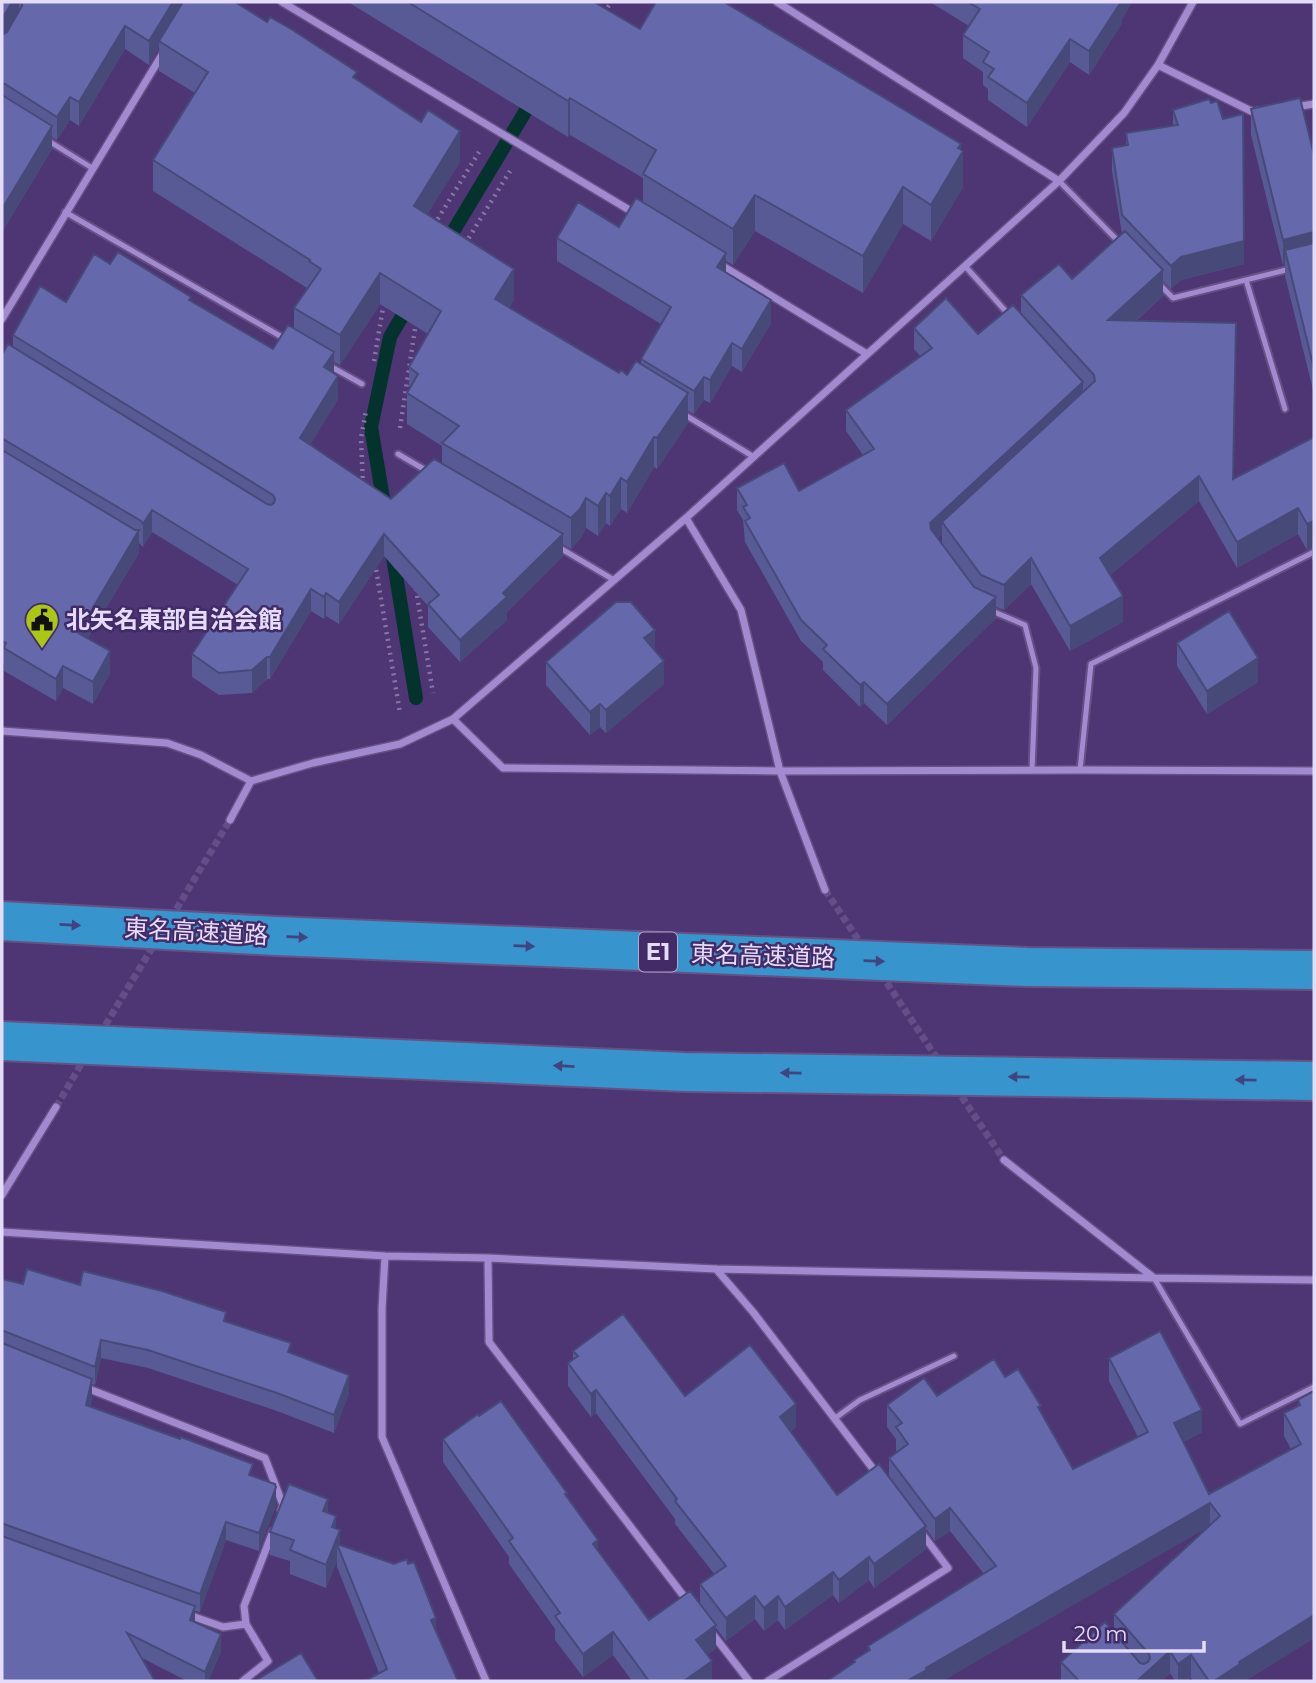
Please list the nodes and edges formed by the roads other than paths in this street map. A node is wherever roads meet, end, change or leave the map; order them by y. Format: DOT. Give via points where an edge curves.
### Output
graph roads {
  1 [pos="282,2"];
  2 [pos="776,2"];
  3 [pos="1193,2"];
  4 [pos="165,49"];
  5 [pos="1158,65"];
  6 [pos="1314,104"];
  7 [pos="1290,107"];
  8 [pos="1265,110"];
  9 [pos="36,133"];
  10 [pos="92,168"];
  11 [pos="1059,181"];
  12 [pos="65,212"];
  13 [pos="641,216"];
  14 [pos="1126,249"];
  15 [pos="710,259"];
  16 [pos="965,266"];
  17 [pos="1300,267"];
  18 [pos="1154,278"];
  19 [pos="1246,280"];
  20 [pos="2,319"];
  21 [pos="1018,325"];
  22 [pos="291,343"];
  23 [pos="867,354"];
  24 [pos="327,364"];
  25 [pos="362,384"];
  26 [pos="1284,408"];
  27 [pos="678,411"];
  28 [pos="398,454"];
  29 [pos="754,457"];
  30 [pos="433,474"];
  31 [pos="686,518"];
  32 [pos="552,543"];
  33 [pos="1314,552"];
  34 [pos="614,580"];
  35 [pos="990,610"];
  36 [pos="453,719"];
  37 [pos="2,731"];
  38 [pos="1032,770"];
  39 [pos="1080,770"];
  40 [pos="780,771"];
  41 [pos="1314,771"];
  42 [pos="251,781"];
  43 [pos="230,820"];
  44 [pos="825,890"];
  45 [pos="2,921"];
  46 [pos="1314,970"];
  47 [pos="2,1041"];
  48 [pos="1314,1081"];
  49 [pos="55,1107"];
  50 [pos="1004,1160"];
  51 [pos="2,1195"];
  52 [pos="2,1232"];
  53 [pos="385,1256"];
  54 [pos="488,1258"];
  55 [pos="716,1269"];
  56 [pos="1154,1278"];
  57 [pos="1314,1280"];
  58 [pos="954,1356"];
  59 [pos="77,1384"];
  60 [pos="1314,1387"];
  61 [pos="834,1419"];
  62 [pos="883,1483"];
  63 [pos="915,1525"];
  64 [pos="690,1605"];
  65 [pos="184,1613"];
  66 [pos="246,1624"];
  67 [pos="707,1626"];
  68 [pos="243,1681"];
  69 [pos="486,1681"];
  70 [pos="749,1681"];
  71 [pos="768,1681"];
  1 -- 13 [label="street"];
  2 -- 11 [label="street"];
  3 -- 5 [label="street"];
  4 -- 10 [label="street"];
  5 -- 8 [label="street" via="1253,112"];
  5 -- 11 [label="street" via="1124,113"];
  6 -- 7 [label="street"];
  9 -- 10 [label="lane"];
  10 -- 12 [label="street"];
  11 -- 14 [label="lane"];
  11 -- 16 [label="street"];
  12 -- 20 [label="street"];
  12 -- 22 [label="lane"];
  15 -- 23 [label="street"];
  16 -- 21 [label="lane"];
  16 -- 23 [label="street"];
  17 -- 19 [label="lane"];
  18 -- 19 [label="lane" via="1173,298"];
  19 -- 26 [label="lane"];
  23 -- 29 [label="street"];
  24 -- 25 [label="lane"];
  27 -- 29 [label="lane"];
  28 -- 30 [label="lane"];
  29 -- 31 [label="street"];
  31 -- 34 [label="street"];
  31 -- 40 [label="street" via="741,610"];
  32 -- 34 [label="lane"];
  33 -- 39 [label="lane" via="1091,664"];
  34 -- 36 [label="street"];
  35 -- 38 [label="lane" via="1025,625 1036,667"];
  36 -- 40 [label="street" via="503,768"];
  36 -- 42 [label="street" via="400,744"];
  37 -- 42 [label="street" via="167,743"];
  38 -- 39 [label="street"];
  38 -- 40 [label="street"];
  39 -- 41 [label="street"];
  40 -- 44 [label="street"];
  42 -- 43 [label="street"];
  45 -- 46 [label="highway, 東名高速道路 / E1, one-way" via="1013,967"];
  48 -- 47 [label="highway, one-way" via="684,1072"];
  49 -- 51 [label="street"];
  50 -- 56 [label="street"];
  52 -- 53 [label="street"];
  53 -- 54 [label="street"];
  53 -- 69 [label="street" via="382,1437"];
  54 -- 55 [label="street"];
  54 -- 64 [label="street" via="489,1342"];
  55 -- 56 [label="street"];
  55 -- 61 [label="street"];
  56 -- 57 [label="street"];
  56 -- 60 [label="lane" via="1240,1424"];
  58 -- 61 [label="lane" via="860,1400"];
  59 -- 66 [label="street" via="265,1458 283,1505 244,1606"];
  61 -- 62 [label="street"];
  63 -- 71 [label="street" via="948,1568"];
  65 -- 66 [label="street" via="223,1627"];
  66 -- 68 [label="street" via="268,1661"];
  67 -- 70 [label="street"];
}
